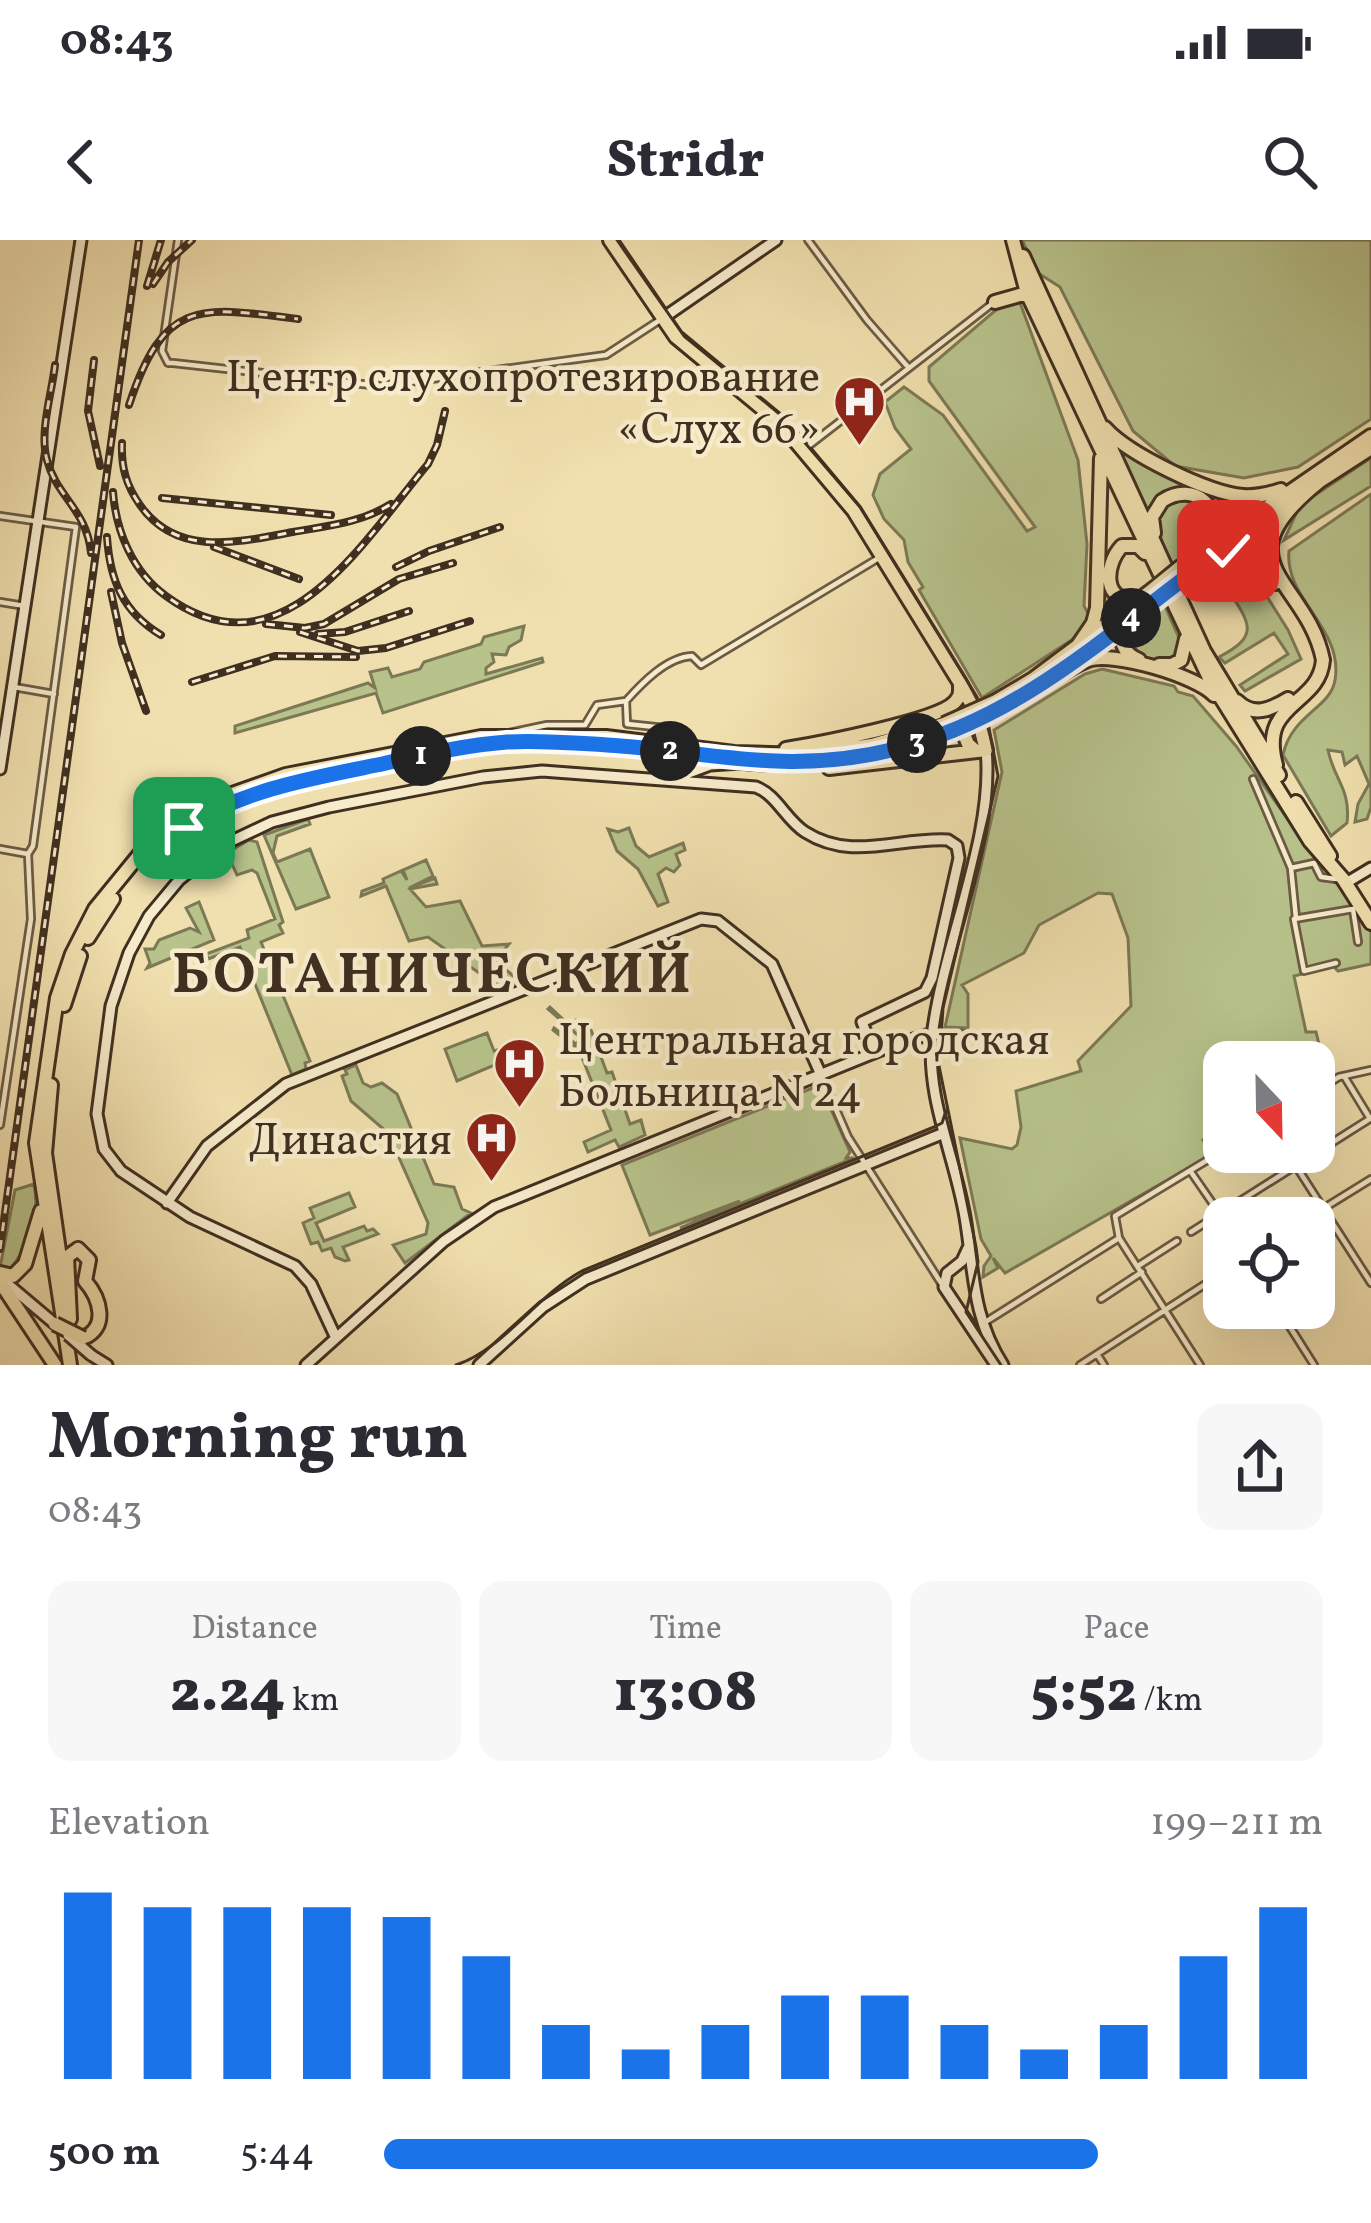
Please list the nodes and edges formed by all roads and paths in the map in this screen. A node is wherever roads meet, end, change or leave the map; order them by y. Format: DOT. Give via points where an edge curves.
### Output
graph roads {
  1 [pos="81,240"];
  2 [pos="178,240"];
  3 [pos="610,240"];
  4 [pos="776,240"];
  5 [pos="808,240"];
  6 [pos="1014,240"];
  7 [pos="1027,283"];
  8 [pos="995,302"];
  9 [pos="663,318"];
  10 [pos="908,367"];
  11 [pos="1097,419"];
  12 [pos="1371,436"];
  13 [pos="1096,440"];
  14 [pos="1371,448"];
  15 [pos="804,450"];
  16 [pos="1320,481"];
  17 [pos="1299,482"];
  18 [pos="0,516"];
  19 [pos="39,521"];
  20 [pos="882,556"];
  21 [pos="1155,556"];
  22 [pos="1203,557"];
  23 [pos="1149,598"];
  24 [pos="0,602"];
  25 [pos="25,606"];
  26 [pos="1184,632"];
  27 [pos="1076,648"];
  28 [pos="1218,676"];
  29 [pos="960,683"];
  30 [pos="14,687"];
  31 [pos="1039,688"];
  32 [pos="54,694"];
  33 [pos="626,701"];
  34 [pos="999,705"];
  35 [pos="950,707"];
  36 [pos="1226,710"];
  37 [pos="3,728"];
  38 [pos="946,729"];
  39 [pos="500,735"];
  40 [pos="964,737"];
  41 [pos="690,747"];
  42 [pos="981,750"];
  43 [pos="952,755"];
  44 [pos="751,759"];
  45 [pos="718,764"];
  46 [pos="768,764"];
  47 [pos="0,769"];
  48 [pos="1280,777"];
  49 [pos="1253,779"];
  50 [pos="670,780"];
  51 [pos="715,783"];
  52 [pos="0,849"];
  53 [pos="28,854"];
  54 [pos="1291,868"];
  55 [pos="1371,868"];
  56 [pos="1346,881"];
  57 [pos="1296,918"];
  58 [pos="1371,920"];
  59 [pos="1358,942"];
  60 [pos="1336,963"];
  61 [pos="933,1033"];
  62 [pos="968,1034"];
  63 [pos="874,1053"];
  64 [pos="1371,1070"];
  65 [pos="821,1076"];
  66 [pos="1344,1076"];
  67 [pos="1335,1081"];
  68 [pos="1371,1119"];
  69 [pos="0,1125"];
  70 [pos="944,1133"];
  71 [pos="1335,1141"];
  72 [pos="865,1164"];
  73 [pos="1203,1164"];
  74 [pos="1191,1172"];
  75 [pos="1285,1173"];
  76 [pos="1371,1179"];
  77 [pos="1208,1197"];
  78 [pos="1251,1197"];
  79 [pos="1335,1202"];
  80 [pos="167,1203"];
  81 [pos="42,1204"];
  82 [pos="1203,1226"];
  83 [pos="1335,1227"];
  84 [pos="1191,1232"];
  85 [pos="968,1236"];
  86 [pos="1119,1238"];
  87 [pos="1177,1241"];
  88 [pos="1140,1269"];
  89 [pos="973,1275"];
  90 [pos="946,1277"];
  91 [pos="0,1279"];
  92 [pos="1370,1280"];
  93 [pos="1203,1286"];
  94 [pos="1101,1299"];
  95 [pos="1164,1311"];
  96 [pos="70,1318"];
  97 [pos="980,1321"];
  98 [pos="968,1323"];
  99 [pos="55,1324"];
  100 [pos="1292,1329"];
  101 [pos="337,1337"];
  102 [pos="1097,1354"];
  103 [pos="105,1364"];
  104 [pos="55,1365"];
  105 [pos="73,1365"];
  106 [pos="306,1365"];
  107 [pos="479,1365"];
  108 [pos="999,1365"];
  109 [pos="1080,1365"];
  110 [pos="1104,1365"];
  111 [pos="1200,1365"];
  112 [pos="1315,1365"];
  1 -- 19 [label="street"];
  2 -- 9 [label="street" via="163,346 168,363 380,386 611,353"];
  3 -- 9 [label="main road"];
  4 -- 9 [label="street"];
  5 -- 10 [label="street"];
  6 -- 7 [label="main road"];
  7 -- 8 [label="main road"];
  7 -- 11 [label="main road"];
  7 -- 13 [label="main road"];
  8 -- 10 [label="street"];
  9 -- 15 [label="main road"];
  10 -- 15 [label="street"];
  11 -- 17 [label="main road" via="1129,450 1237,496"];
  11 -- 21 [label="main road"];
  12 -- 17 [label="main road"];
  13 -- 21 [label="main road"];
  13 -- 27 [label="main road" via="1097,608"];
  14 -- 16 [label="main road"];
  15 -- 20 [label="main road"];
  16 -- 22 [label="main road"];
  16 -- 48 [label="main road" via="1288,509 1272,546 1277,575 1323,660 1321,676 1274,730"];
  17 -- 22 [label="main road"];
  18 -- 19 [label="street"];
  19 -- 25 [label="street"];
  19 -- 32 [label="street" via="76,526"];
  20 -- 29 [label="main road"];
  20 -- 33 [label="street" via="701,665 682,656"];
  21 -- 22 [label="main road" via="1154,513 1170,495 1188,492 1210,506 1215,520"];
  21 -- 23 [label="main road" via="1132,544 1111,560 1114,594"];
  21 -- 26 [label="main road"];
  21 -- 28 [label="main road"];
  22 -- 23 [label="main road, bridge"];
  22 -- 28 [label="main road" via="1234,551 1259,561 1318,662 1305,686 1267,710 1244,708"];
  23 -- 26 [label="main road" via="1122,633 1130,656 1172,665 1186,650"];
  23 -- 27 [label="main road"];
  23 -- 31 [label="main road"];
  24 -- 25 [label="street"];
  25 -- 30 [label="street"];
  26 -- 36 [label="main road"];
  27 -- 34 [label="main road"];
  28 -- 48 [label="main road"];
  29 -- 35 [label="main road"];
  29 -- 42 [label="main road" via="977,715"];
  30 -- 32 [label="street"];
  30 -- 37 [label="street"];
  31 -- 34 [label="main road"];
  31 -- 36 [label="main road" via="1089,660 1109,658 1196,681"];
  32 -- 53 [label="street"];
  33 -- 39 [label="street" via="597,705 585,724"];
  33 -- 41 [label="street" via="627,724 665,728"];
  34 -- 38 [label="main road, bridge"];
  35 -- 40 [label="main road"];
  35 -- 44 [label="main road"];
  36 -- 56 [label="main road" via="1310,841"];
  37 -- 47 [label="street"];
  38 -- 44 [label="main road"];
  38 -- 46 [label="main road" via="850,758"];
  39 -- 41 [label="main road"];
  39 -- 81 [label="main road" via="269,780 202,805 140,854 89,919 57,998 36,1134"];
  40 -- 42 [label="main road"];
  40 -- 43 [label="main road"];
  41 -- 44 [label="main road"];
  42 -- 43 [label="main road"];
  42 -- 61 [label="street" via="987,796"];
  43 -- 46 [label="main road" via="835,768"];
  44 -- 45 [label="street"];
  44 -- 46 [label="main road"];
  44 -- 96 [label="main road" via="607,745 483,745 270,789 215,809 155,851 94,927 60,1025 44,1144"];
  45 -- 50 [label="street"];
  45 -- 51 [label="street" via="708,771"];
  48 -- 56 [label="main road"];
  49 -- 54 [label="street"];
  50 -- 51 [label="street"];
  50 -- 80 [label="street" via="542,771 483,777 272,822 192,868 149,916 130,952 111,1006 98,1090 100,1136 112,1163"];
  51 -- 63 [label="street" via="767,792 798,827 848,849 937,839 957,846 932,978 920,997 862,1022"];
  52 -- 53 [label="street"];
  53 -- 69 [label="street" via="31,919"];
  54 -- 56 [label="street" via="1314,863 1321,877"];
  54 -- 57 [label="street"];
  55 -- 56 [label="street"];
  56 -- 58 [label="main road"];
  57 -- 59 [label="street" via="1353,909"];
  57 -- 60 [label="street" via="1304,970"];
  61 -- 62 [label="street"];
  61 -- 63 [label="street"];
  61 -- 70 [label="street"];
  63 -- 65 [label="street"];
  64 -- 66 [label="street"];
  65 -- 72 [label="street"];
  65 -- 80 [label="street" via="775,968 708,918 286,1084 207,1146"];
  65 -- 101 [label="street" via="476,1217"];
  66 -- 67 [label="street"];
  66 -- 68 [label="street"];
  68 -- 71 [label="street"];
  70 -- 72 [label="street"];
  70 -- 85 [label="street"];
  72 -- 90 [label="street"];
  72 -- 107 [label="street" via="586,1280"];
  73 -- 74 [label="street"];
  74 -- 77 [label="street"];
  74 -- 86 [label="street" via="1115,1216"];
  75 -- 78 [label="street"];
  76 -- 79 [label="street"];
  80 -- 101 [label="street" via="295,1266"];
  81 -- 91 [label="main road" via="23,1269"];
  81 -- 105 [label="main road"];
  82 -- 84 [label="street"];
  83 -- 92 [label="street"];
  85 -- 89 [label="street"];
  85 -- 90 [label="street" via="967,1254"];
  86 -- 88 [label="street"];
  86 -- 97 [label="street"];
  87 -- 88 [label="street"];
  88 -- 94 [label="street"];
  88 -- 95 [label="street"];
  89 -- 90 [label="street" via="967,1268"];
  89 -- 97 [label="street"];
  90 -- 98 [label="street"];
  91 -- 99 [label="street"];
  91 -- 104 [label="main road"];
  93 -- 95 [label="street"];
  95 -- 102 [label="street"];
  95 -- 111 [label="street"];
  96 -- 99 [label="main road, bridge" via="67,1257 78,1250 88,1256 85,1281 100,1323 83,1338"];
  96 -- 105 [label="main road"];
  97 -- 98 [label="street"];
  97 -- 108 [label="street"];
  98 -- 108 [label="street"];
  99 -- 103 [label="street, bridge"];
  100 -- 112 [label="street"];
  101 -- 106 [label="street"];
  102 -- 109 [label="street"];
  102 -- 110 [label="street"];
}
